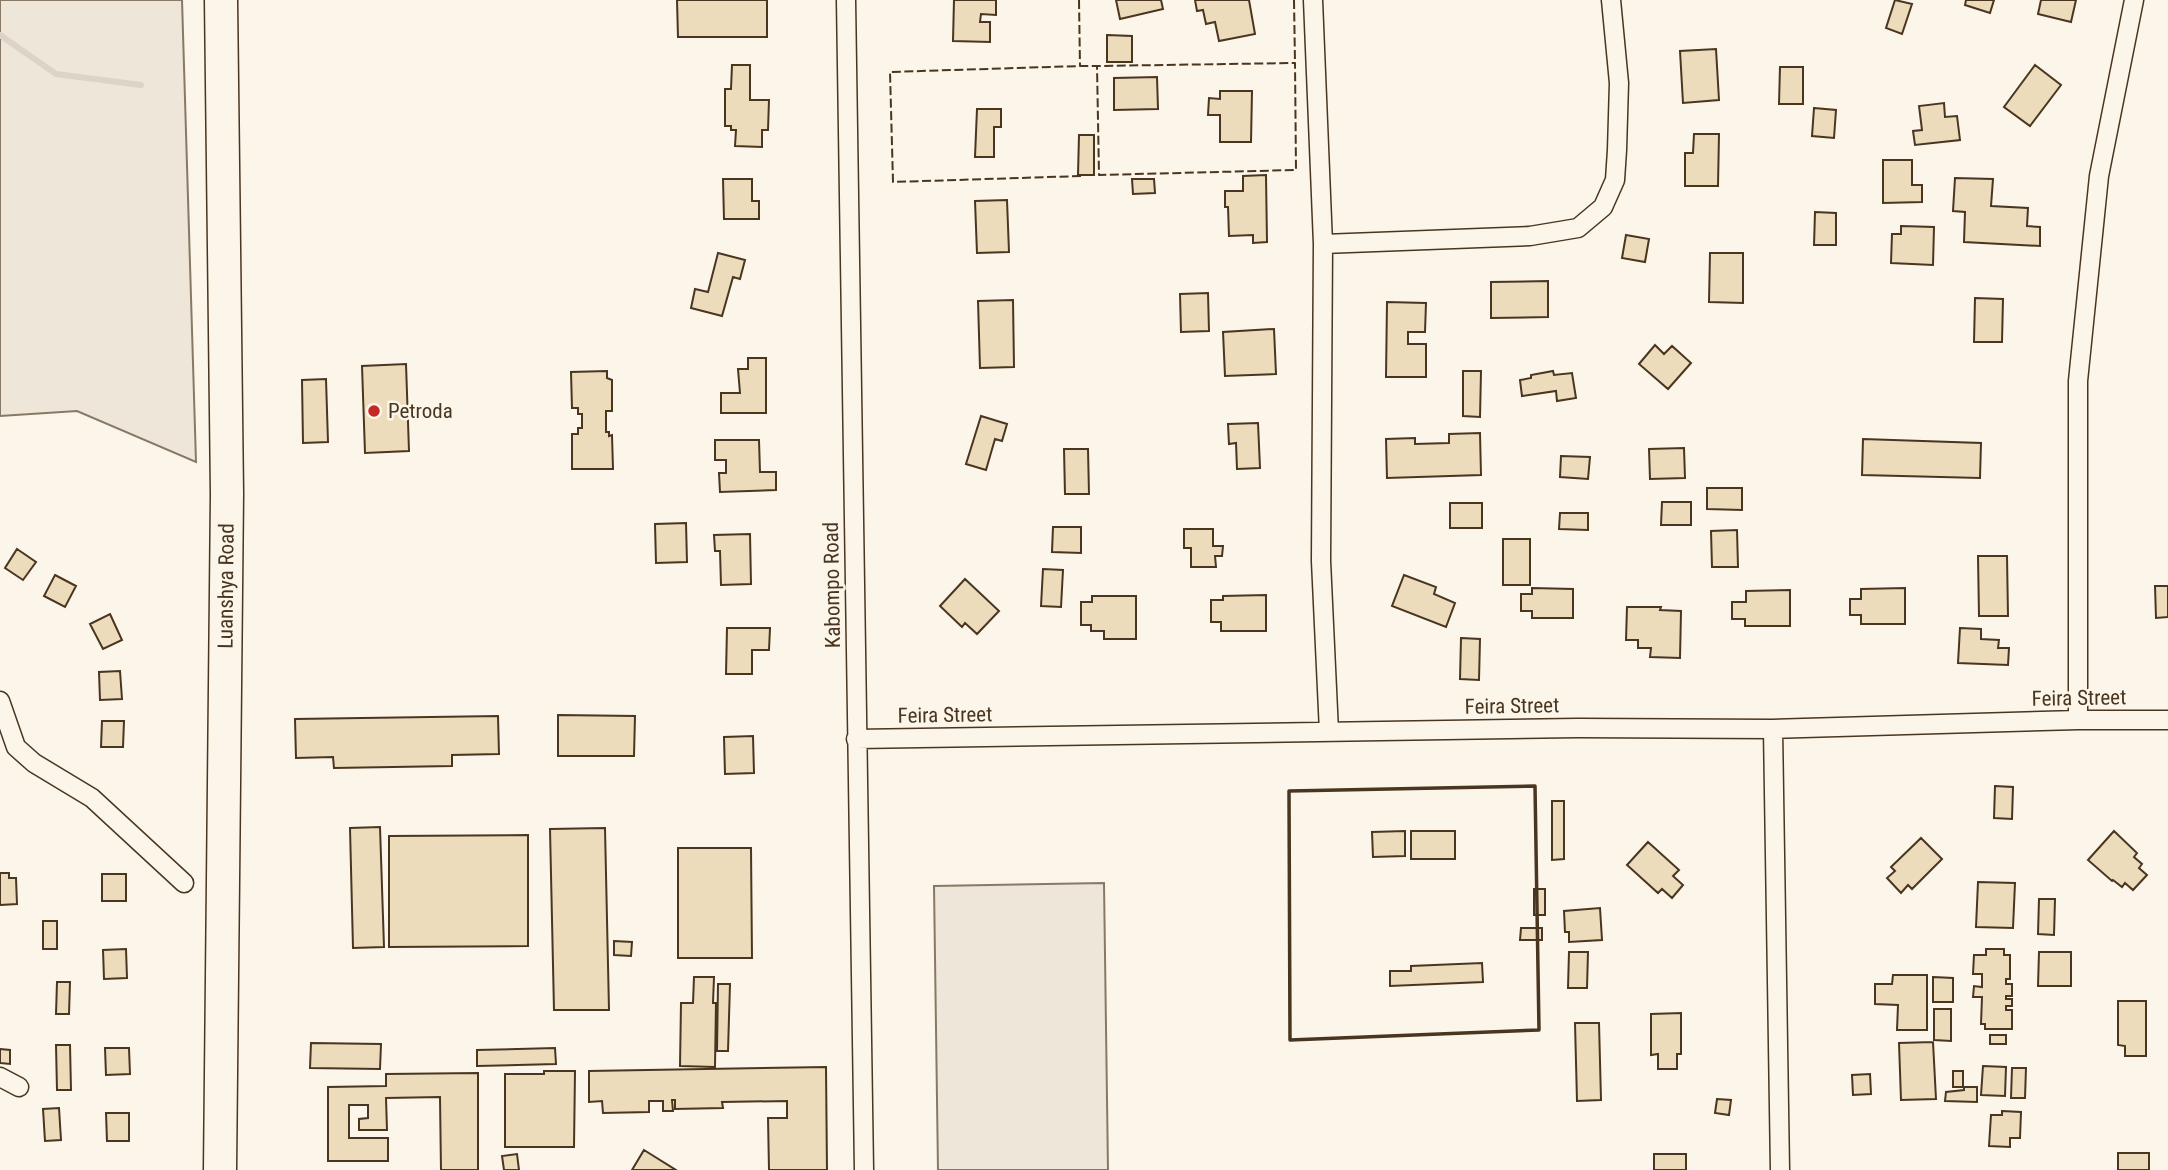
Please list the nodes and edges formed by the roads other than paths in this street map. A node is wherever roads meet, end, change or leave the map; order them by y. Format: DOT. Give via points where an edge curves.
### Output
graph roads {
  1 [pos="221,0"];
  2 [pos="846,0"];
  3 [pos="1313,0"];
  4 [pos="1611,0"];
  5 [pos="2134,0"];
  6 [pos="1323,244"];
  7 [pos="0,701"];
  8 [pos="2078,720"];
  9 [pos="2168,720"];
  10 [pos="1773,729"];
  11 [pos="1329,732"];
  12 [pos="856,739"];
  13 [pos="8,745"];
  14 [pos="184,883"];
  15 [pos="0,1077"];
  16 [pos="19,1087"];
  17 [pos="220,1170"];
  18 [pos="864,1170"];
  19 [pos="1780,1170"];
  1 -- 17 [label="highway, Luanshya Road" via="227,494"];
  2 -- 12 [label="street, Kabompo Road"];
  3 -- 6 [label="street"];
  4 -- 6 [label="street" via="1619,83 1617,137 1615,180 1603,207 1578,228 1530,236"];
  5 -- 8 [label="street" via="2099,176 2078,381"];
  6 -- 11 [label="street" via="1321,561"];
  7 -- 13 [label="street"];
  8 -- 9 [label="street, Feira Street"];
  8 -- 10 [label="street, Feira Street"];
  10 -- 11 [label="street, Feira Street"];
  10 -- 19 [label="street"];
  11 -- 12 [label="street, Feira Street"];
  12 -- 18 [label="street, Kabompo Road"];
  13 -- 14 [label="street" via="92,798"];
  15 -- 16 [label="street"];
}
